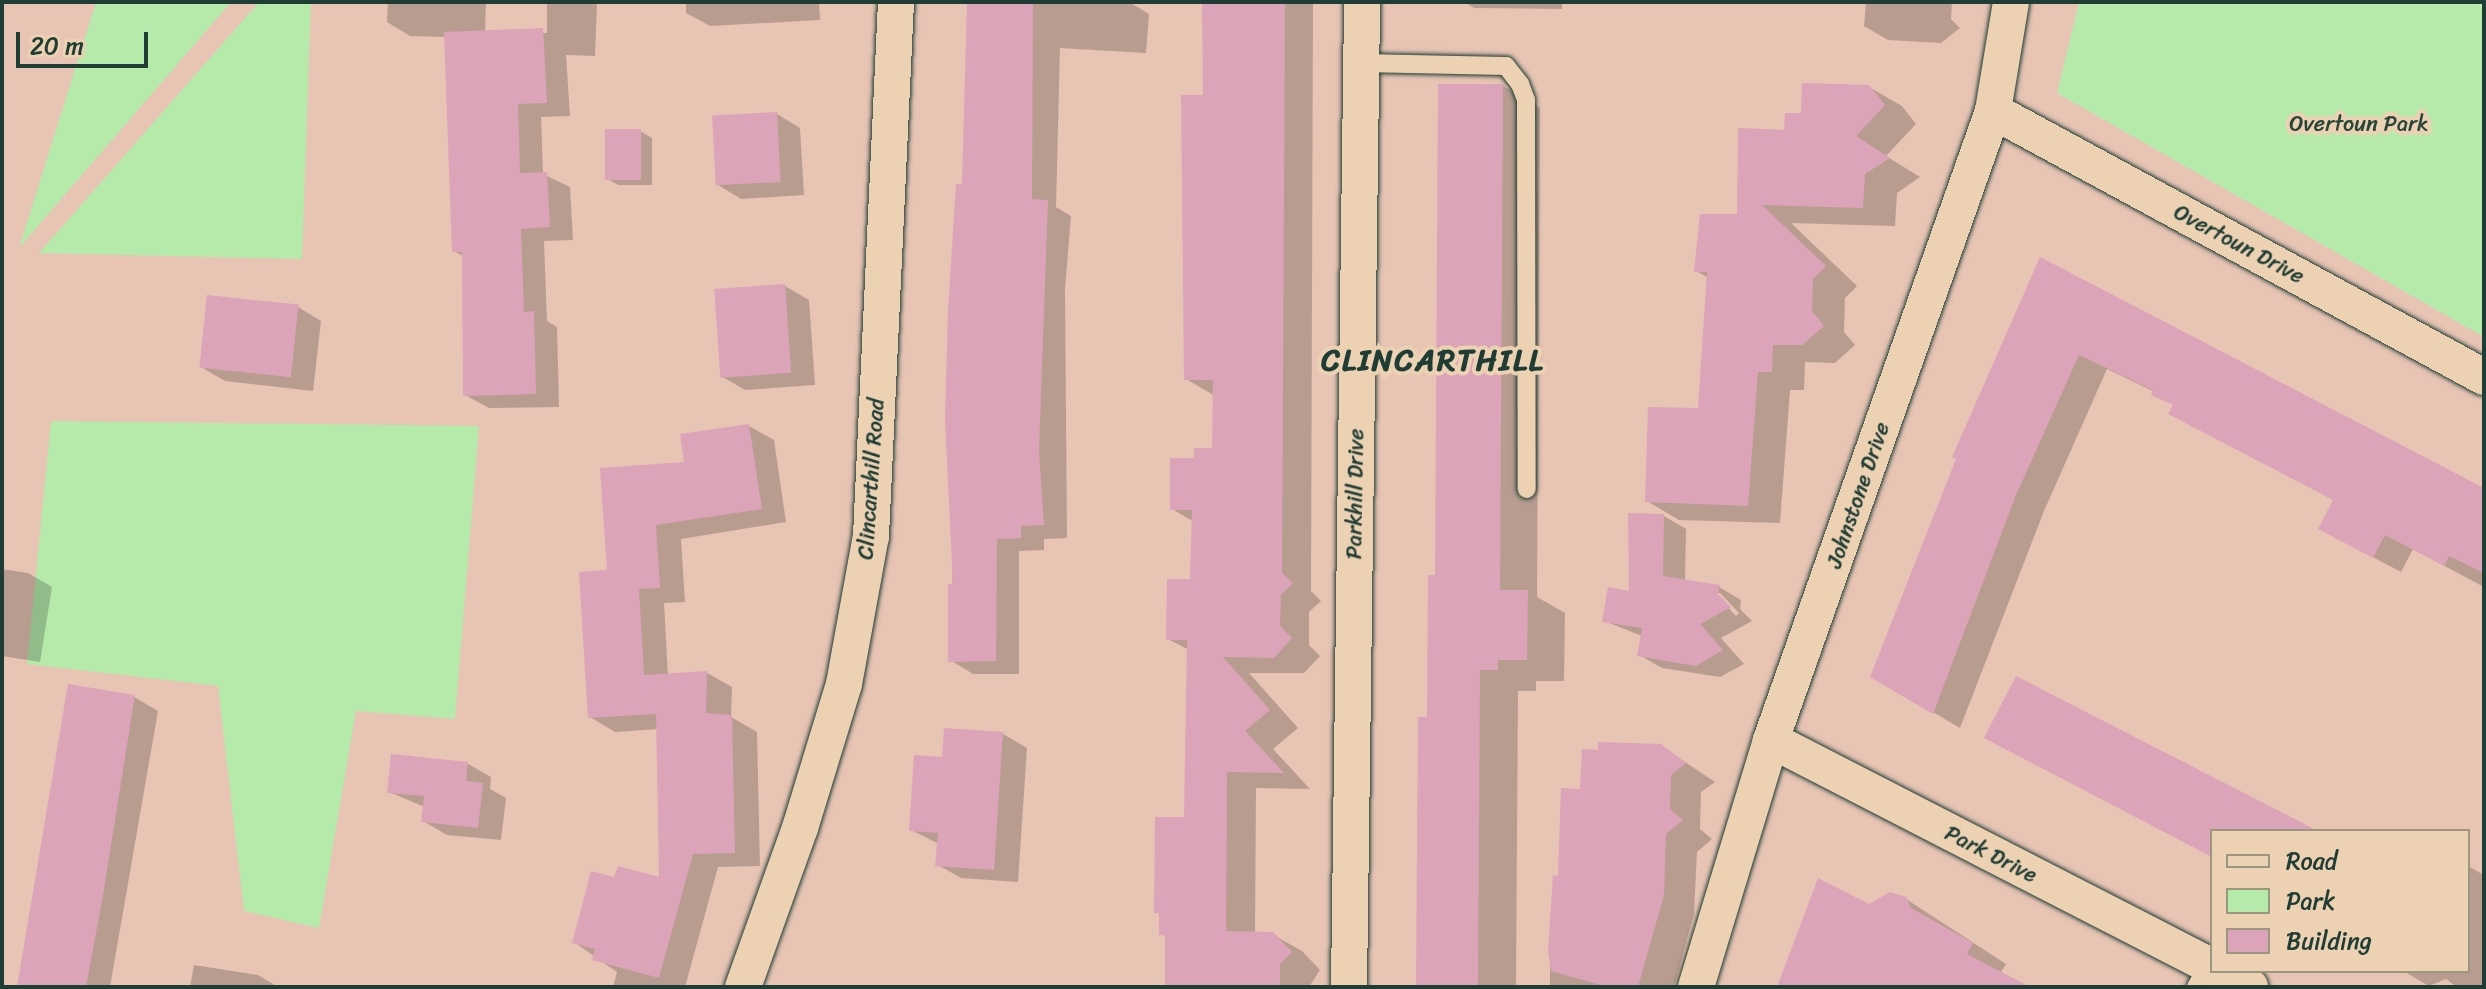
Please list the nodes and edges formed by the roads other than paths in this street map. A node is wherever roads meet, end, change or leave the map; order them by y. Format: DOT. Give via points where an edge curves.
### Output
graph roads {
  1 [pos="896,2"];
  2 [pos="1362,2"];
  3 [pos="2011,2"];
  4 [pos="1361,63"];
  5 [pos="1993,111"];
  6 [pos="2484,377"];
  7 [pos="1527,489"];
  8 [pos="1771,740"];
  9 [pos="2209,973"];
  10 [pos="743,987"];
  11 [pos="1349,987"];
  12 [pos="1696,987"];
  13 [pos="2250,987"];
  1 -- 10 [label="street, Clincarthill Road" via="871,536 844,684"];
  2 -- 4 [label="street, Parkhill Drive"];
  3 -- 5 [label="street, Johnstone Drive"];
  4 -- 7 [label="lane" via="1491,64 1506,66 1520,84 1526,100"];
  4 -- 11 [label="street, Parkhill Drive"];
  5 -- 6 [label="street, Overtoun Drive"];
  5 -- 8 [label="street, Johnstone Drive"];
  8 -- 9 [label="street, Park Drive"];
  8 -- 12 [label="street, Johnstone Drive"];
  9 -- 13 [label="street, Park Drive"];
}
